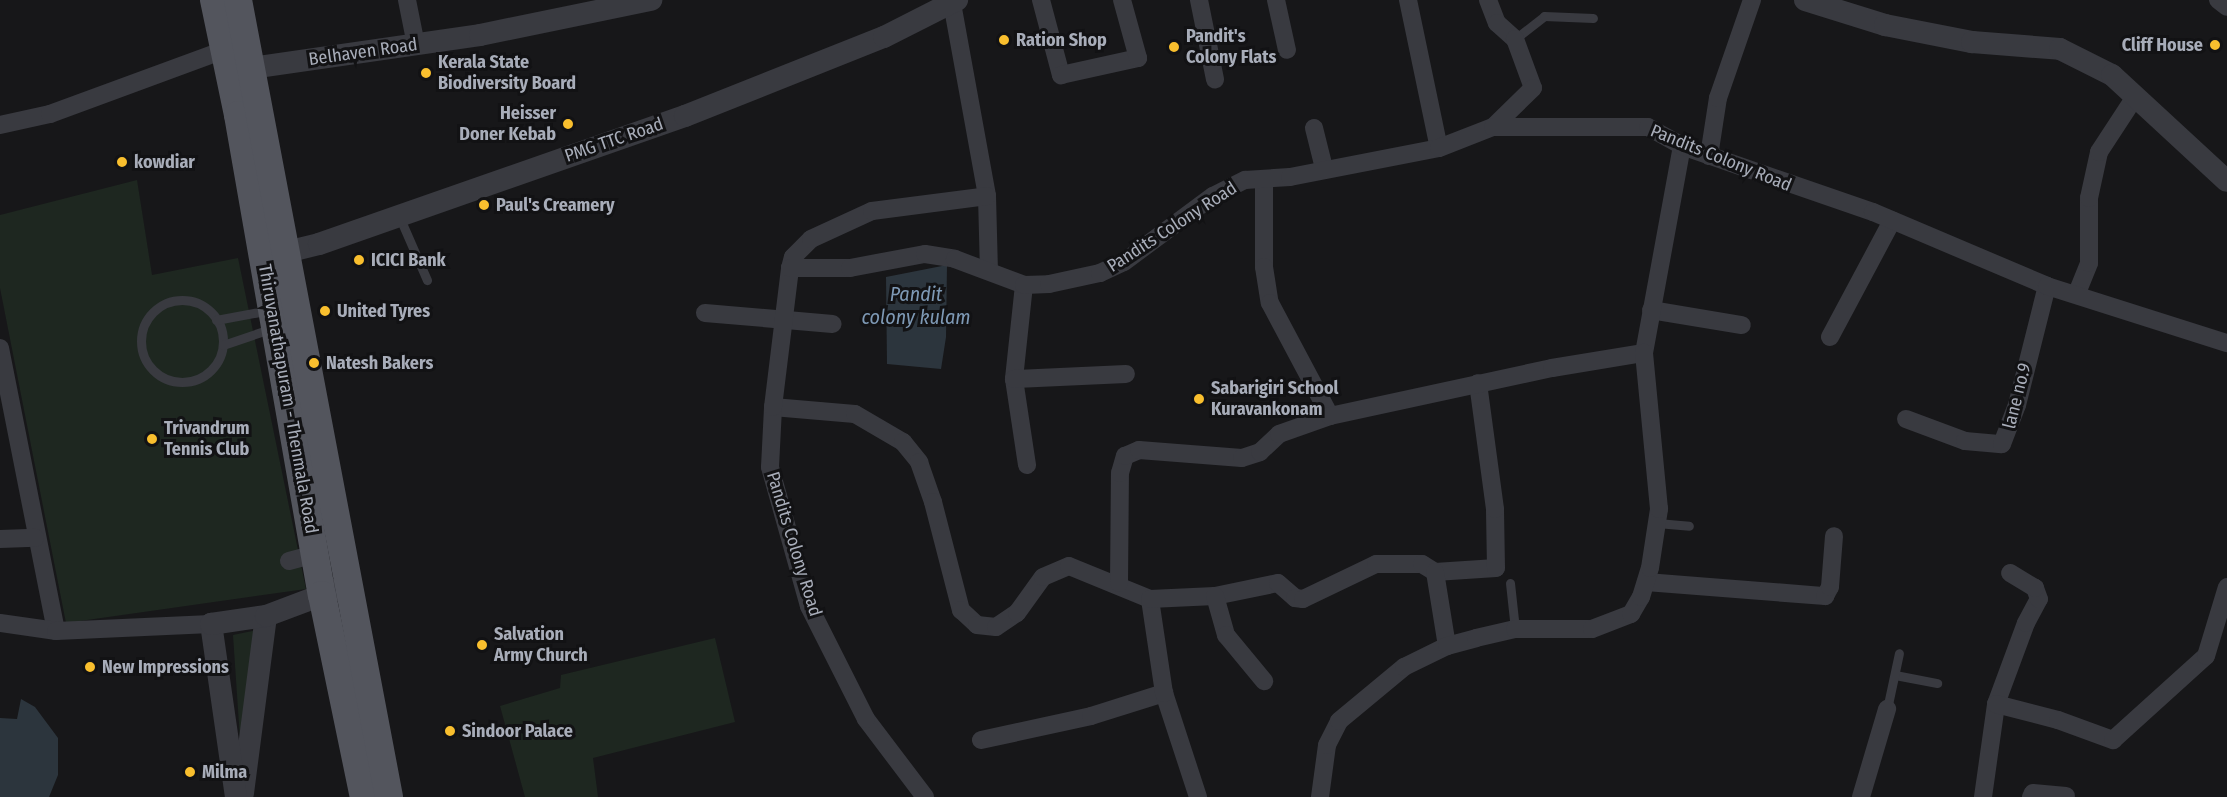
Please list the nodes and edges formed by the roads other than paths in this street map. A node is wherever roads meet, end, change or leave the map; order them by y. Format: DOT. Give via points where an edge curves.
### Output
graph roads {
  1 [pos="214,0"];
  2 [pos="238,0"];
  3 [pos="407,0"];
  4 [pos="651,0"];
  5 [pos="1041,0"];
  6 [pos="1122,0"];
  7 [pos="1199,0"];
  8 [pos="1276,0"];
  9 [pos="1408,0"];
  10 [pos="1488,0"];
  11 [pos="1752,0"];
  12 [pos="1805,0"];
  13 [pos="2218,0"];
  14 [pos="954,1"];
  15 [pos="2227,8"];
  16 [pos="1593,18"];
  17 [pos="1515,39"];
  18 [pos="416,45"];
  19 [pos="224,50"];
  20 [pos="1287,51"];
  21 [pos="252,68"];
  22 [pos="1215,78"];
  23 [pos="2135,98"];
  24 [pos="0,125"];
  25 [pos="1493,127"];
  26 [pos="1314,128"];
  27 [pos="1682,146"];
  28 [pos="1439,148"];
  29 [pos="1709,156"];
  30 [pos="1324,168"];
  31 [pos="1264,179"];
  32 [pos="2227,181"];
  33 [pos="987,196"];
  34 [pos="399,216"];
  35 [pos="1892,221"];
  36 [pos="274,255"];
  37 [pos="790,268"];
  38 [pos="989,271"];
  39 [pos="427,280"];
  40 [pos="1024,285"];
  41 [pos="2047,286"];
  42 [pos="2077,293"];
  43 [pos="1651,310"];
  44 [pos="705,313"];
  45 [pos="274,318"];
  46 [pos="216,320"];
  47 [pos="785,321"];
  48 [pos="833,324"];
  49 [pos="1742,325"];
  50 [pos="1830,337"];
  51 [pos="2227,343"];
  52 [pos="223,345"];
  53 [pos="0,348"];
  54 [pos="1644,353"];
  55 [pos="1126,374"];
  56 [pos="1014,379"];
  57 [pos="1478,383"];
  58 [pos="773,407"];
  59 [pos="1330,416"];
  60 [pos="1906,419"];
  61 [pos="1027,465"];
  62 [pos="1657,523"];
  63 [pos="1689,526"];
  64 [pos="1834,536"];
  65 [pos="35,538"];
  66 [pos="0,539"];
  67 [pos="1435,572"];
  68 [pos="2010,573"];
  69 [pos="1646,582"];
  70 [pos="1119,583"];
  71 [pos="1510,583"];
  72 [pos="2227,586"];
  73 [pos="335,590"];
  74 [pos="1215,596"];
  75 [pos="1150,599"];
  76 [pos="266,616"];
  77 [pos="0,623"];
  78 [pos="211,624"];
  79 [pos="1515,629"];
  80 [pos="56,631"];
  81 [pos="1448,646"];
  82 [pos="1899,653"];
  83 [pos="1894,675"];
  84 [pos="1264,681"];
  85 [pos="1936,683"];
  86 [pos="1164,693"];
  87 [pos="1996,704"];
  88 [pos="1887,709"];
  89 [pos="981,740"];
  90 [pos="2066,796"];
  91 [pos="236,797"];
  92 [pos="243,797"];
  93 [pos="364,797"];
  94 [pos="389,797"];
  95 [pos="925,797"];
  96 [pos="1198,797"];
  97 [pos="1320,797"];
  98 [pos="1861,797"];
  99 [pos="1983,797"];
  100 [pos="2031,797"];
  1 -- 19 [label="main road, Thiruvanathapuram - Thenmala Road"];
  2 -- 21 [label="main road"];
  3 -- 18 [label="street"];
  4 -- 18 [label="street, Belhaven Road"];
  5 -- 6 [label="street" via="1061,75 1138,58"];
  7 -- 22 [label="street"];
  8 -- 20 [label="street"];
  9 -- 28 [label="street"];
  10 -- 17 [label="street" via="1497,23"];
  11 -- 29 [label="street" via="1718,98"];
  12 -- 23 [label="street" via="1907,30 1972,42 2060,49 2112,75"];
  13 -- 15 [label="street"];
  14 -- 33 [label="street"];
  14 -- 34 [label="street, PMG TTC Road" via="884,37 685,116"];
  16 -- 17 [label="lane" via="1544,16"];
  17 -- 25 [label="street" via="1533,88"];
  18 -- 21 [label="street, Belhaven Road"];
  19 -- 24 [label="street" via="50,114"];
  19 -- 36 [label="main road, Thiruvanathapuram - Thenmala Road"];
  21 -- 36 [label="main road"];
  23 -- 32 [label="street"];
  23 -- 42 [label="street" via="2099,152 2089,198 2089,263"];
  25 -- 27 [label="street, Pandits Colony Road" via="1648,127"];
  25 -- 28 [label="street, Pandits Colony Road"];
  26 -- 30 [label="street"];
  27 -- 29 [label="street, Pandits Colony Road"];
  27 -- 43 [label="street"];
  28 -- 30 [label="street, Pandits Colony Road"];
  29 -- 35 [label="street, Pandits Colony Road"];
  30 -- 31 [label="street, Pandits Colony Road"];
  31 -- 40 [label="street, Pandits Colony Road" via="1245,180 1213,196 1124,262 1100,273"];
  31 -- 59 [label="street" via="1264,267 1270,303"];
  33 -- 37 [label="street" via="872,211 811,239 793,257"];
  33 -- 38 [label="street"];
  34 -- 36 [label="street, PMG TTC Road"];
  34 -- 39 [label="lane"];
  35 -- 41 [label="street, Pandits Colony Road"];
  35 -- 50 [label="street"];
  36 -- 45 [label="main road, Thiruvanathapuram - Thenmala Road"];
  36 -- 73 [label="main road"];
  37 -- 38 [label="street, Pandits Colony Road" via="850,268 925,254"];
  37 -- 47 [label="street, Pandits Colony Road"];
  38 -- 40 [label="street, Pandits Colony Road"];
  40 -- 56 [label="street"];
  41 -- 42 [label="street, Pandits Colony Road"];
  41 -- 60 [label="street, lane no.9" via="2017,405 2002,444 1965,441"];
  42 -- 51 [label="street, Pandits Colony Road"];
  43 -- 49 [label="street"];
  43 -- 54 [label="street"];
  44 -- 47 [label="street"];
  45 -- 46 [label="lane"];
  45 -- 52 [label="lane"];
  45 -- 73 [label="main road, Thiruvanathapuram - Thenmala Road" via="302,558"];
  46 -- 52 [label="lane"];
  46 -- 52 [label="lane" via="194,302 166,303 145,322 141,348 153,371 183,382 202,377 212,369"];
  47 -- 48 [label="street"];
  47 -- 58 [label="street, Pandits Colony Road"];
  53 -- 65 [label="street"];
  54 -- 57 [label="street"];
  54 -- 62 [label="street"];
  55 -- 56 [label="street"];
  56 -- 61 [label="street"];
  57 -- 59 [label="street"];
  57 -- 67 [label="street" via="1495,509 1496,568"];
  58 -- 70 [label="street" via="855,414 903,442 919,462 933,502 961,610 977,625 996,627 1017,613 1043,577 1069,566"];
  58 -- 95 [label="street, Pandits Colony Road" via="770,467 809,606 866,719"];
  59 -- 70 [label="street" via="1279,434 1260,452 1242,458 1157,449 1125,456 1120,473"];
  62 -- 63 [label="lane"];
  62 -- 69 [label="street"];
  64 -- 69 [label="street" via="1826,596"];
  65 -- 66 [label="street"];
  65 -- 80 [label="street"];
  67 -- 74 [label="street" via="1422,564 1376,564 1303,599 1295,598 1278,583"];
  67 -- 81 [label="street"];
  68 -- 87 [label="street" via="2035,588 2039,599"];
  69 -- 79 [label="street" via="1630,614 1592,630"];
  70 -- 75 [label="street"];
  71 -- 79 [label="lane"];
  72 -- 87 [label="street" via="2206,656 2113,740"];
  73 -- 76 [label="street"];
  73 -- 93 [label="main road, Thiruvanathapuram - Thenmala Road"];
  73 -- 94 [label="main road"];
  74 -- 75 [label="street"];
  74 -- 84 [label="street" via="1226,635"];
  75 -- 86 [label="street"];
  76 -- 78 [label="street"];
  76 -- 92 [label="street"];
  77 -- 80 [label="street"];
  78 -- 80 [label="street"];
  78 -- 91 [label="street"];
  79 -- 81 [label="street"];
  81 -- 97 [label="street" via="1404,668 1339,721 1327,745"];
  82 -- 83 [label="lane"];
  83 -- 85 [label="lane"];
  83 -- 88 [label="lane"];
  86 -- 89 [label="street" via="1091,716"];
  86 -- 96 [label="street"];
  87 -- 99 [label="street"];
  88 -- 98 [label="street"];
  90 -- 100 [label="street" via="2033,793"];
}
